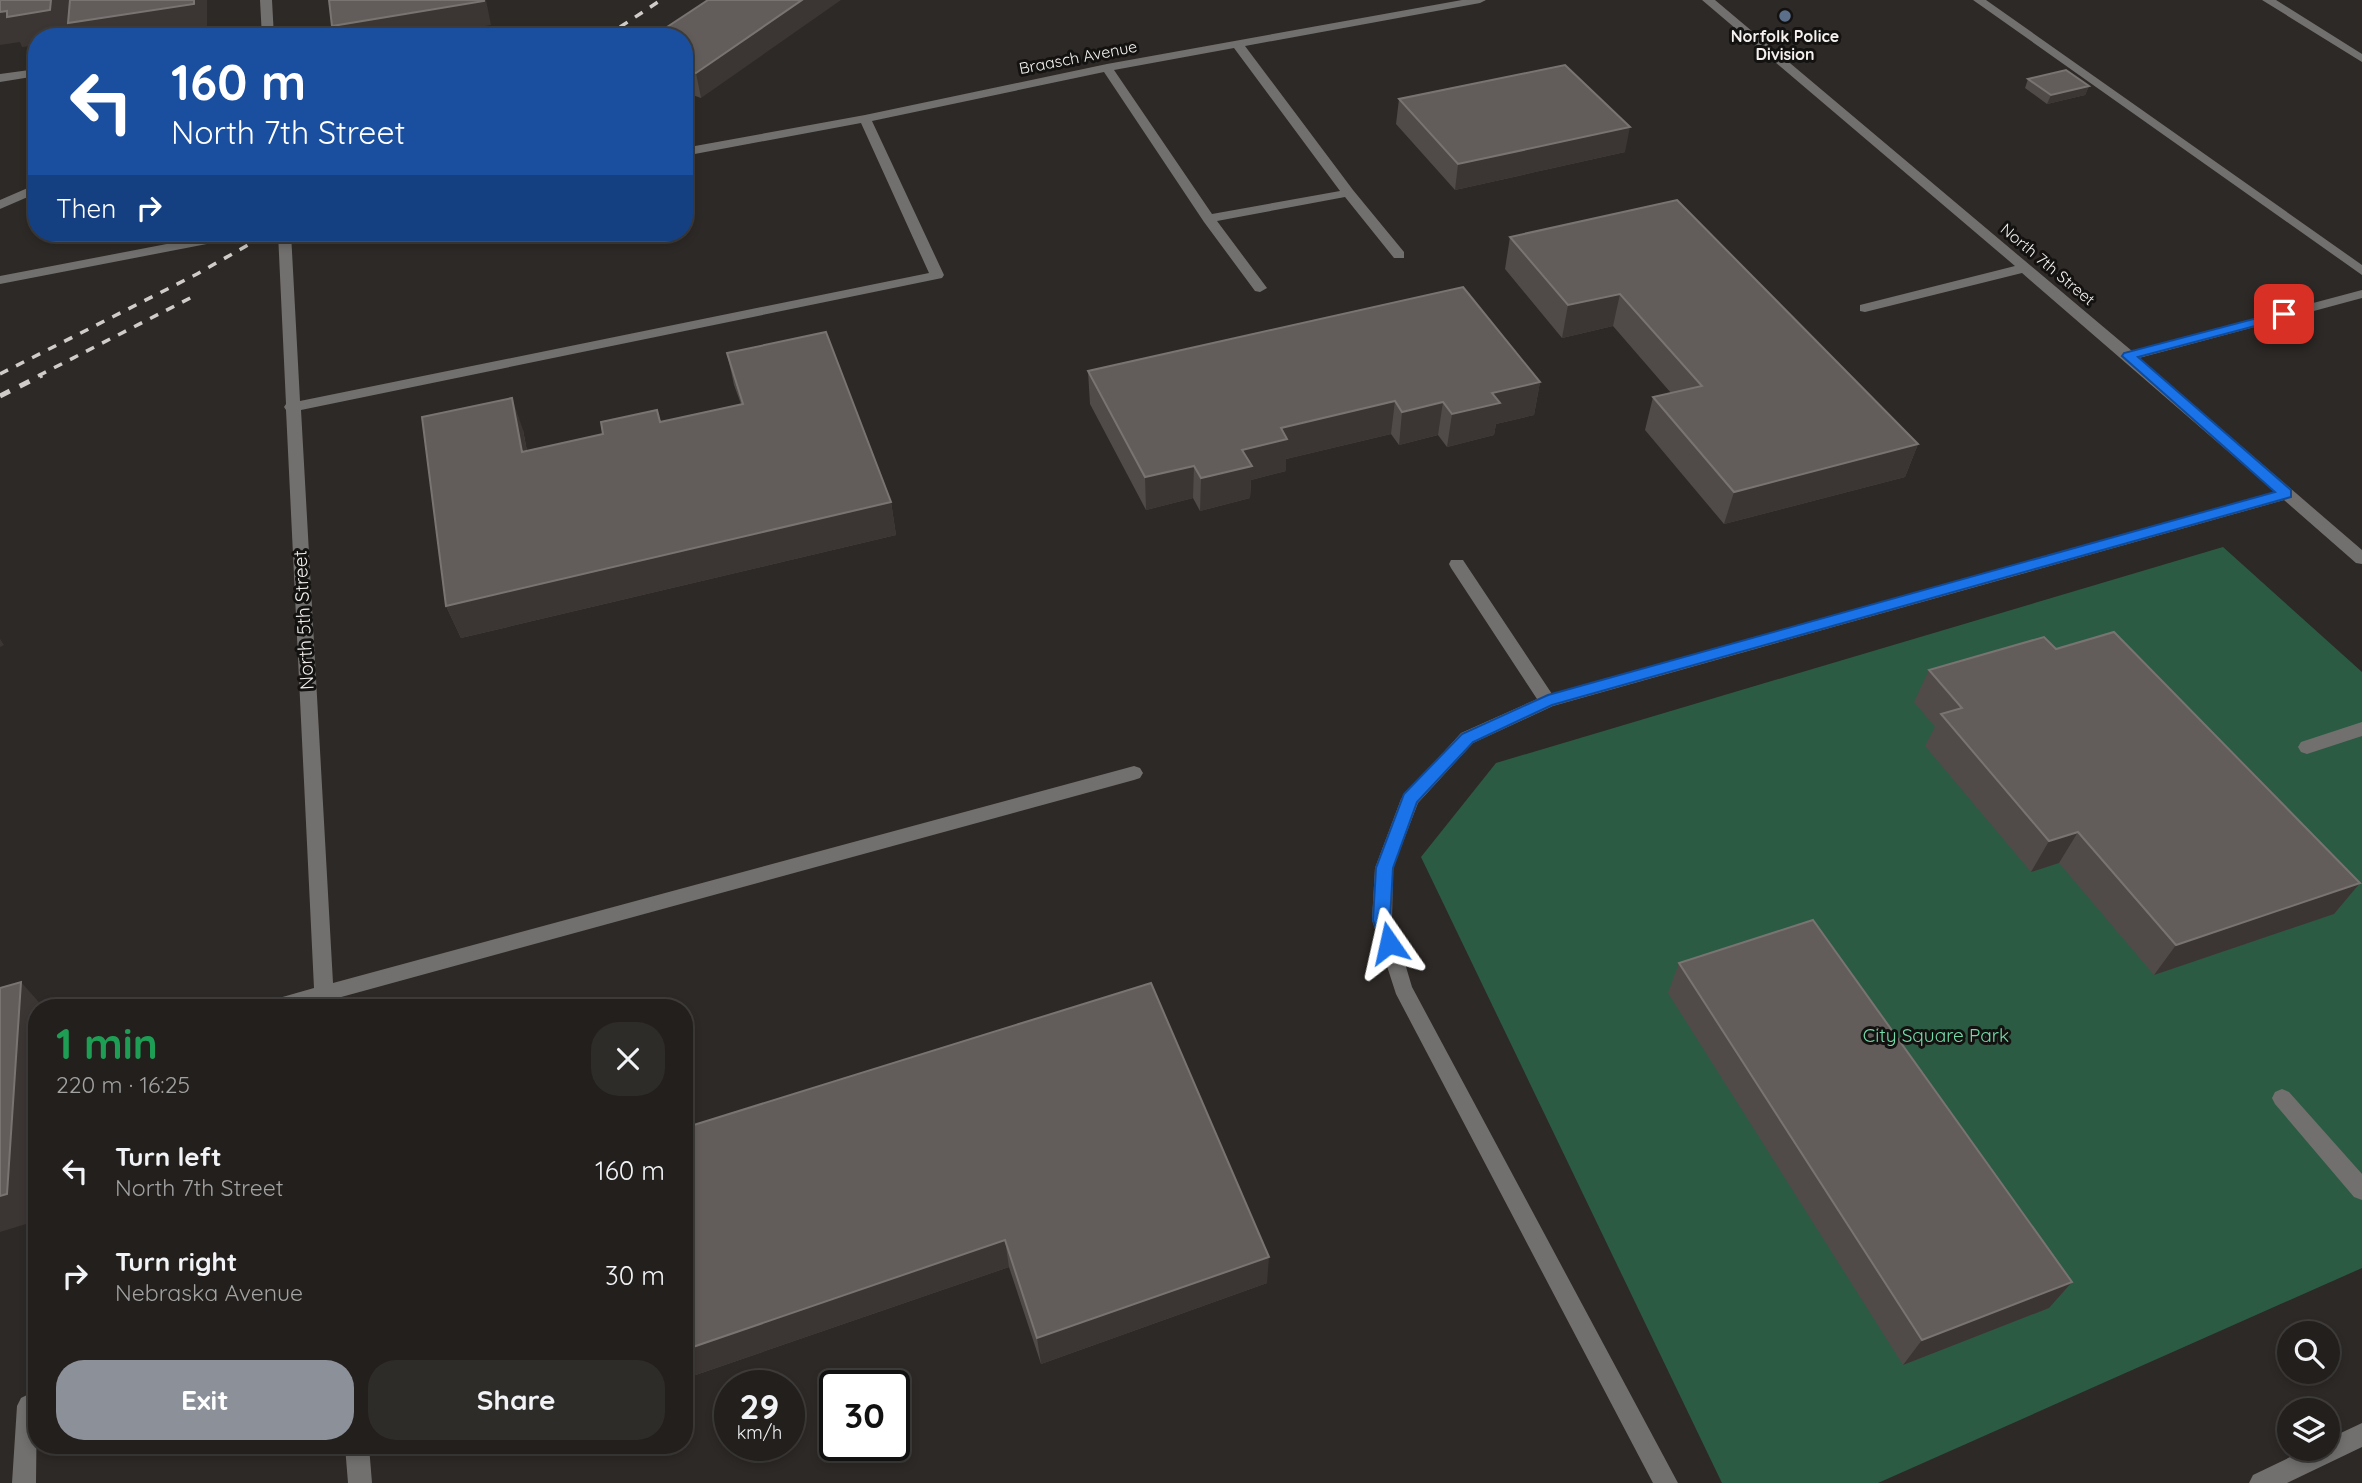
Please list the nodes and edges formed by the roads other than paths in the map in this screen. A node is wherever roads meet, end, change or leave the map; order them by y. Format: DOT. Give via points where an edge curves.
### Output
graph roads {
  1 [pos="266,0"];
  2 [pos="1479,0"];
  3 [pos="1707,0"];
  4 [pos="1979,0"];
  5 [pos="2268,0"];
  6 [pos="268,28"];
  7 [pos="1237,44"];
  8 [pos="2362,59"];
  9 [pos="1107,68"];
  10 [pos="28,73"];
  11 [pos="0,78"];
  12 [pos="865,119"];
  13 [pos="693,150"];
  14 [pos="28,192"];
  15 [pos="1348,193"];
  16 [pos="0,205"];
  17 [pos="1209,219"];
  18 [pos="196,242"];
  19 [pos="284,242"];
  20 [pos="1399,255"];
  21 [pos="2025,268"];
  22 [pos="2362,271"];
  23 [pos="0,280"];
  24 [pos="1260,288"];
  25 [pos="2362,294"];
  26 [pos="1865,309"];
  27 [pos="2129,356"];
  28 [pos="291,407"];
  29 [pos="2286,494"];
  30 [pos="2362,559"];
  31 [pos="1457,564"];
  32 [pos="1548,701"];
  33 [pos="2362,729"];
  34 [pos="2307,747"];
  35 [pos="1134,772"];
  36 [pos="325,999"];
  37 [pos="329,999"];
  38 [pos="2282,1098"];
  39 [pos="2362,1190"];
  40 [pos="28,1421"];
  41 [pos="2362,1435"];
  42 [pos="358,1454"];
  43 [pos="24,1483"];
  44 [pos="360,1483"];
  45 [pos="1666,1483"];
  46 [pos="2261,1483"];
  1 -- 6 [label="street"];
  2 -- 7 [label="street, Braasch Avenue"];
  3 -- 21 [label="street, North 7th Street"];
  4 -- 22 [label="street"];
  5 -- 8 [label="street"];
  7 -- 9 [label="street, Braasch Avenue"];
  7 -- 15 [label="street"];
  9 -- 12 [label="street, Braasch Avenue"];
  9 -- 17 [label="street"];
  10 -- 11 [label="street"];
  12 -- 13 [label="street, Braasch Avenue"];
  12 -- 28 [label="street" via="937,275"];
  14 -- 16 [label="street"];
  15 -- 17 [label="street"];
  15 -- 20 [label="street"];
  17 -- 24 [label="street"];
  18 -- 23 [label="street"];
  19 -- 28 [label="street, North 5th Street"];
  21 -- 26 [label="street"];
  21 -- 27 [label="street, North 7th Street"];
  25 -- 27 [label="street"];
  27 -- 29 [label="street, North 7th Street"];
  28 -- 36 [label="street, North 5th Street"];
  29 -- 30 [label="street, North 7th Street"];
  29 -- 32 [label="street"];
  31 -- 32 [label="street"];
  32 -- 45 [label="street" via="1467,738 1410,799 1384,868 1382,920 1403,988"];
  33 -- 34 [label="street"];
  35 -- 37 [label="street"];
  38 -- 39 [label="street"];
  40 -- 43 [label="street"];
  41 -- 46 [label="street"];
  42 -- 44 [label="street"];
}
